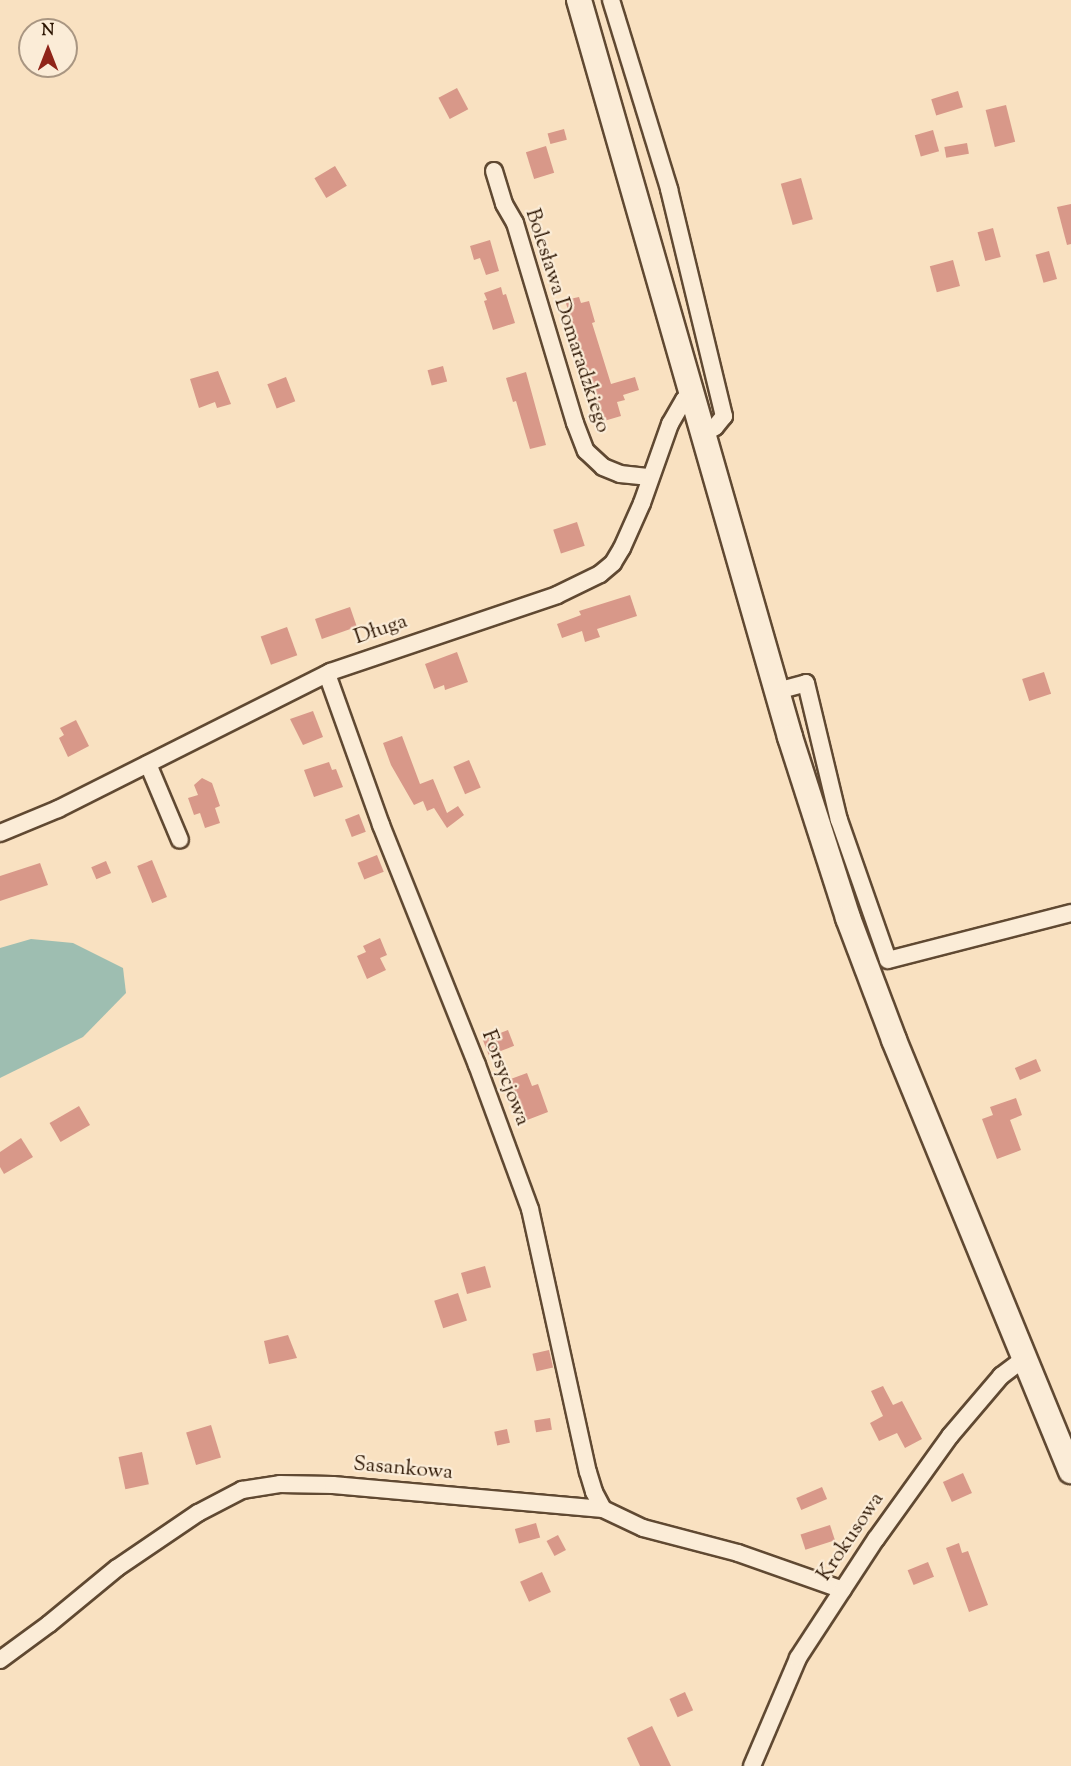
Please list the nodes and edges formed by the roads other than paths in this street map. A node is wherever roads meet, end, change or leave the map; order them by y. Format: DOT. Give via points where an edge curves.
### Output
graph roads {
  1 [pos="579,0"];
  2 [pos="611,0"];
  3 [pos="494,171"];
  4 [pos="692,396"];
  5 [pos="703,434"];
  6 [pos="650,477"];
  7 [pos="327,674"];
  8 [pos="777,691"];
  9 [pos="148,764"];
  10 [pos="0,833"];
  11 [pos="180,840"];
  12 [pos="1071,912"];
  13 [pos="1025,1358"];
  14 [pos="1071,1471"];
  15 [pos="603,1509"];
  16 [pos="843,1590"];
  17 [pos="0,1660"];
  18 [pos="752,1766"];
  1 -- 4 [label="main road"];
  2 -- 5 [label="street" via="669,189 724,416"];
  3 -- 6 [label="street, Bolesława Domaradzkiego" via="504,204 515,223 574,423 586,451 603,467 620,474"];
  4 -- 5 [label="main road"];
  4 -- 6 [label="street, Długa" via="684,400 673,417"];
  5 -- 8 [label="main road"];
  6 -- 7 [label="street, Długa" via="622,548 600,574 556,595"];
  7 -- 9 [label="street, Długa"];
  7 -- 15 [label="street, Forsycjowa" via="381,825 530,1209 588,1472"];
  8 -- 12 [label="street" via="806,683 839,820 888,960"];
  8 -- 13 [label="main road" via="848,918"];
  9 -- 10 [label="street, Długa"];
  9 -- 11 [label="street"];
  13 -- 14 [label="main road"];
  13 -- 16 [label="street, Krokusowa" via="1001,1376 950,1436"];
  15 -- 16 [label="street, Sasankowa" via="643,1528 738,1553"];
  15 -- 17 [label="street, Sasankowa" via="333,1485 280,1484 242,1490 146,1546"];
  16 -- 18 [label="street, Krokusowa" via="798,1658"];
}
